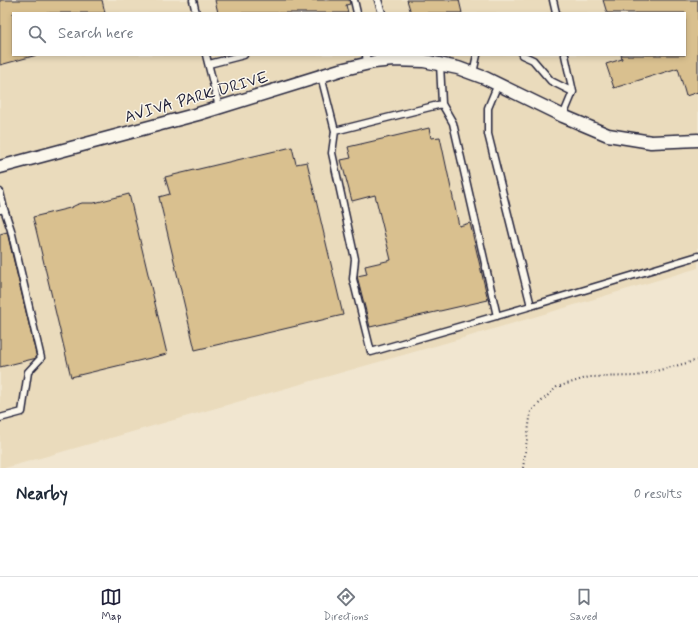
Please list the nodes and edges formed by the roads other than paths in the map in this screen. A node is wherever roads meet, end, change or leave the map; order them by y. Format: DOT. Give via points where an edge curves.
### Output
graph roads {
  1 [pos="193,0"];
  2 [pos="354,0"];
  3 [pos="378,0"];
  4 [pos="553,0"];
  5 [pos="196,12"];
  6 [pos="357,12"];
  7 [pos="382,12"];
  8 [pos="556,12"];
  9 [pos="206,56"];
  10 [pos="240,56"];
  11 [pos="477,56"];
  12 [pos="524,56"];
  13 [pos="565,56"];
  14 [pos="392,58"];
  15 [pos="367,59"];
  16 [pos="209,64"];
  17 [pos="440,64"];
  18 [pos="473,73"];
  19 [pos="321,76"];
  20 [pos="498,84"];
  21 [pos="573,92"];
  22 [pos="442,104"];
  23 [pos="219,107"];
  24 [pos="563,116"];
  25 [pos="335,131"];
  26 [pos="698,140"];
  27 [pos="0,167"];
  28 [pos="0,192"];
  29 [pos="2,209"];
  30 [pos="698,256"];
  31 [pos="531,306"];
  32 [pos="497,316"];
  33 [pos="0,418"];
  1 -- 5 [label="lane"];
  2 -- 6 [label="lane"];
  3 -- 7 [label="lane"];
  4 -- 8 [label="lane"];
  9 -- 16 [label="lane"];
  10 -- 16 [label="lane"];
  11 -- 18 [label="lane"];
  12 -- 21 [label="lane" via="533,60 551,81"];
  13 -- 21 [label="lane"];
  14 -- 15 [label="street, AVIVA PARK DRIVE" via="374,62"];
  14 -- 17 [label="street, AVIVA PARK DRIVE"];
  15 -- 19 [label="street, AVIVA PARK DRIVE"];
  16 -- 23 [label="lane"];
  17 -- 18 [label="street, AVIVA PARK DRIVE"];
  17 -- 22 [label="lane"];
  18 -- 20 [label="street, AVIVA PARK DRIVE"];
  19 -- 23 [label="street, AVIVA PARK DRIVE"];
  19 -- 25 [label="lane"];
  20 -- 24 [label="street, AVIVA PARK DRIVE"];
  20 -- 31 [label="lane" via="488,108 488,134"];
  21 -- 24 [label="lane"];
  22 -- 25 [label="lane"];
  22 -- 32 [label="lane" via="453,123"];
  23 -- 27 [label="street, AVIVA PARK DRIVE"];
  24 -- 26 [label="street, AVIVA PARK DRIVE" via="608,135 651,142"];
  25 -- 32 [label="lane" via="332,153 355,259 353,279 371,352"];
  28 -- 29 [label="lane"];
  29 -- 33 [label="lane" via="11,230 41,358 28,372 22,412"];
  30 -- 31 [label="lane"];
  31 -- 32 [label="lane"];
}
